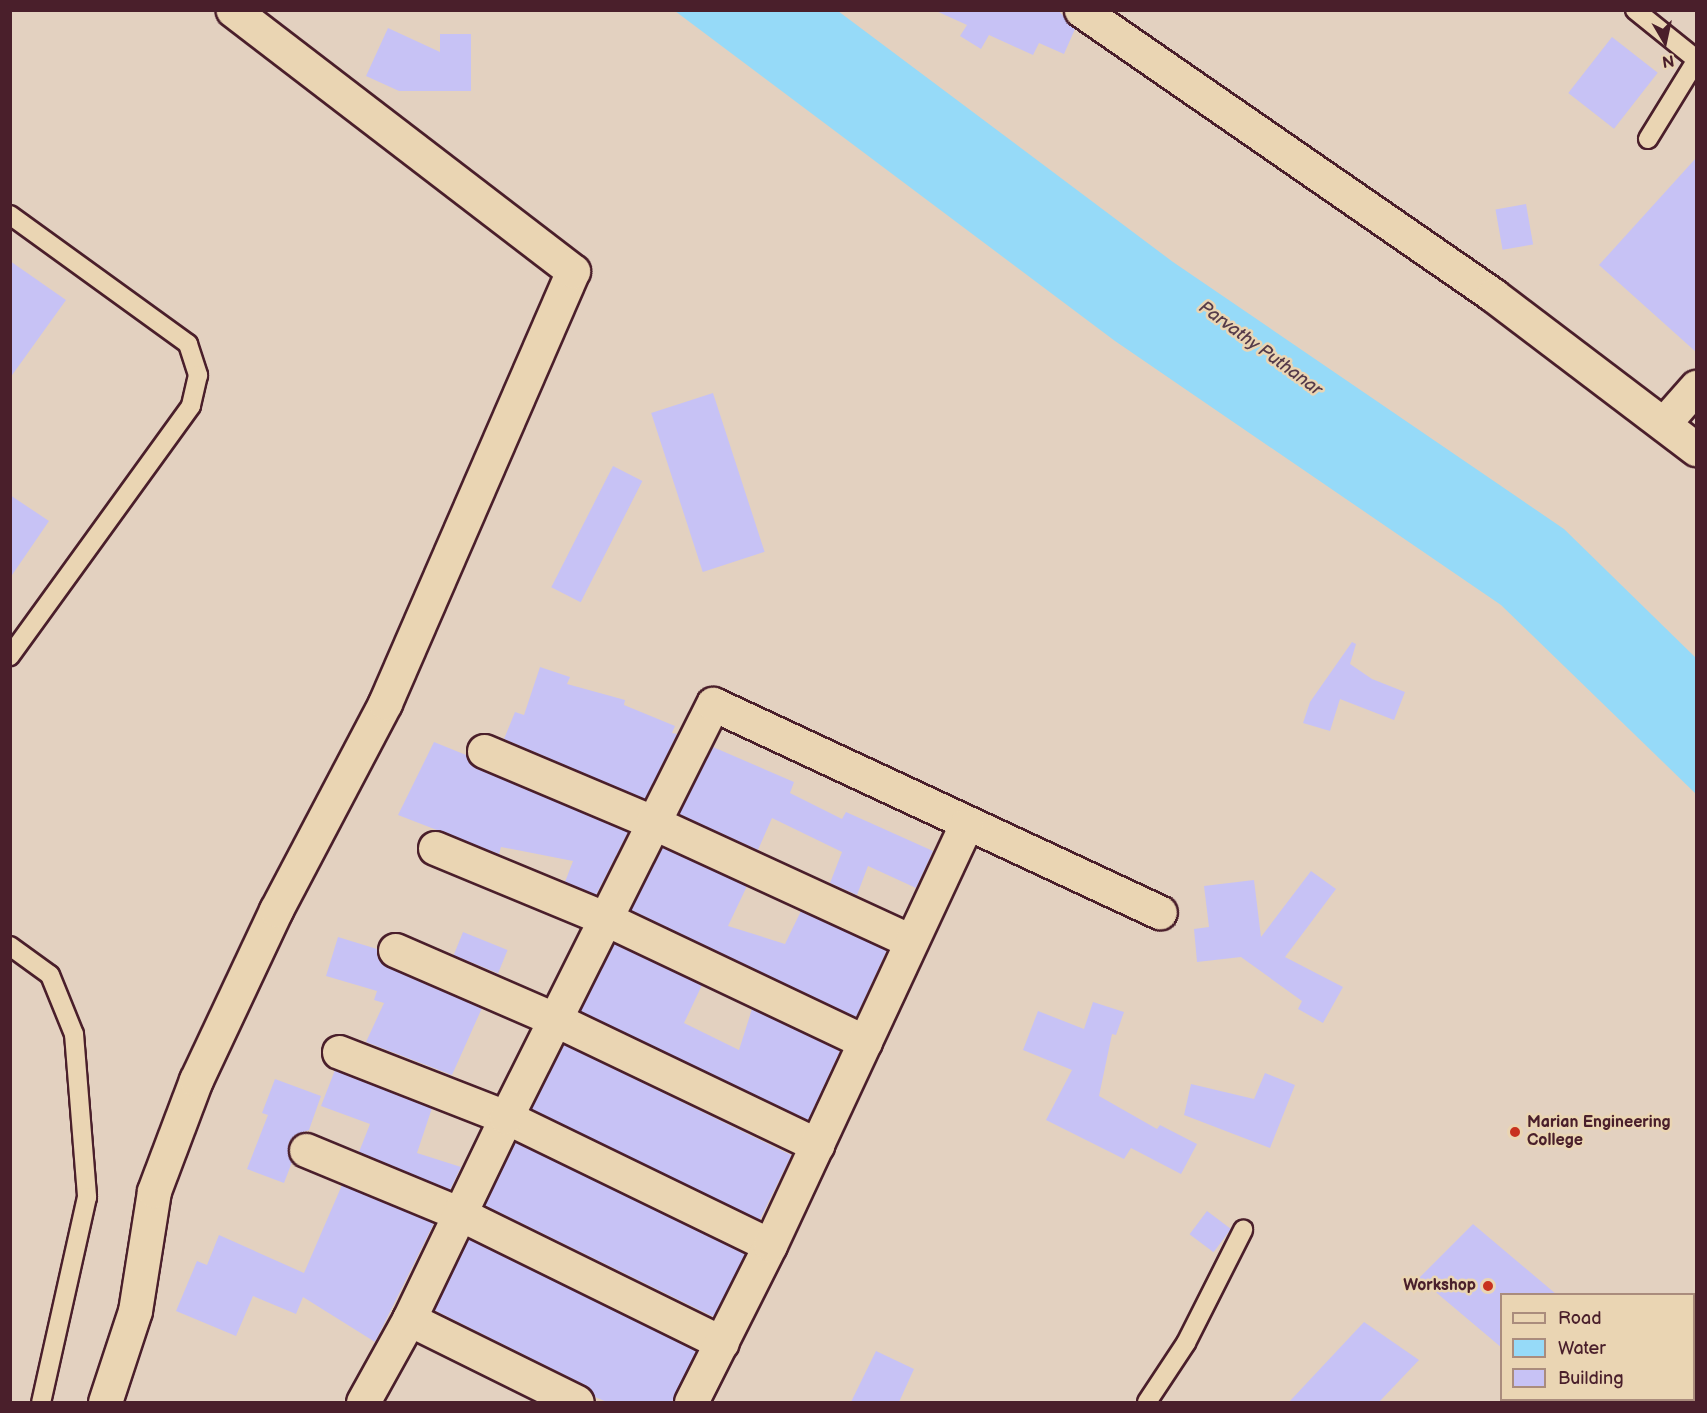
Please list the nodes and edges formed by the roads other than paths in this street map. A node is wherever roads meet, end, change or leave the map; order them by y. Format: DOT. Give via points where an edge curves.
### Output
graph roads {
  1 [pos="233,10"];
  2 [pos="1080,10"];
  3 [pos="1635,10"];
  4 [pos="1696,60"];
  5 [pos="1648,139"];
  6 [pos="10,215"];
  7 [pos="1696,387"];
  8 [pos="1665,422"];
  9 [pos="1696,449"];
  10 [pos="10,656"];
  11 [pos="484,751"];
  12 [pos="652,822"];
  13 [pos="966,824"];
  14 [pos="435,848"];
  15 [pos="1160,912"];
  16 [pos="604,918"];
  17 [pos="909,940"];
  18 [pos="10,946"];
  19 [pos="395,950"];
  20 [pos="554,1018"];
  21 [pos="865,1042"];
  22 [pos="339,1052"];
  23 [pos="506,1117"];
  24 [pos="817,1145"];
  25 [pos="306,1150"];
  26 [pos="458,1213"];
  27 [pos="1243,1230"];
  28 [pos="770,1245"];
  29 [pos="410,1319"];
  30 [pos="722,1343"];
  31 [pos="41,1402"];
  32 [pos="105,1402"];
  33 [pos="363,1402"];
  34 [pos="577,1402"];
  35 [pos="691,1402"];
  36 [pos="1147,1402"];
  1 -- 32 [label="street" via="573,271 385,703 276,910 196,1080 154,1191 135,1311"];
  2 -- 8 [label="street" via="1493,295"];
  3 -- 4 [label="lane"];
  4 -- 5 [label="lane"];
  6 -- 10 [label="lane" via="188,344 198,375 191,406"];
  7 -- 8 [label="street"];
  8 -- 9 [label="street"];
  11 -- 12 [label="street"];
  12 -- 13 [label="street" via="713,704"];
  12 -- 16 [label="street"];
  12 -- 17 [label="street"];
  13 -- 15 [label="street"];
  13 -- 17 [label="street"];
  14 -- 16 [label="street"];
  16 -- 20 [label="street"];
  16 -- 21 [label="street"];
  17 -- 21 [label="street"];
  18 -- 31 [label="lane" via="50,975 74,1034 87,1197"];
  19 -- 20 [label="street"];
  20 -- 23 [label="street"];
  20 -- 24 [label="street"];
  21 -- 24 [label="street"];
  22 -- 23 [label="street"];
  23 -- 26 [label="street"];
  23 -- 28 [label="street"];
  24 -- 28 [label="street"];
  25 -- 26 [label="street"];
  26 -- 29 [label="street"];
  26 -- 30 [label="street"];
  27 -- 36 [label="lane" via="1186,1343"];
  28 -- 30 [label="street"];
  29 -- 33 [label="street"];
  29 -- 34 [label="street"];
  30 -- 35 [label="street"];
}
